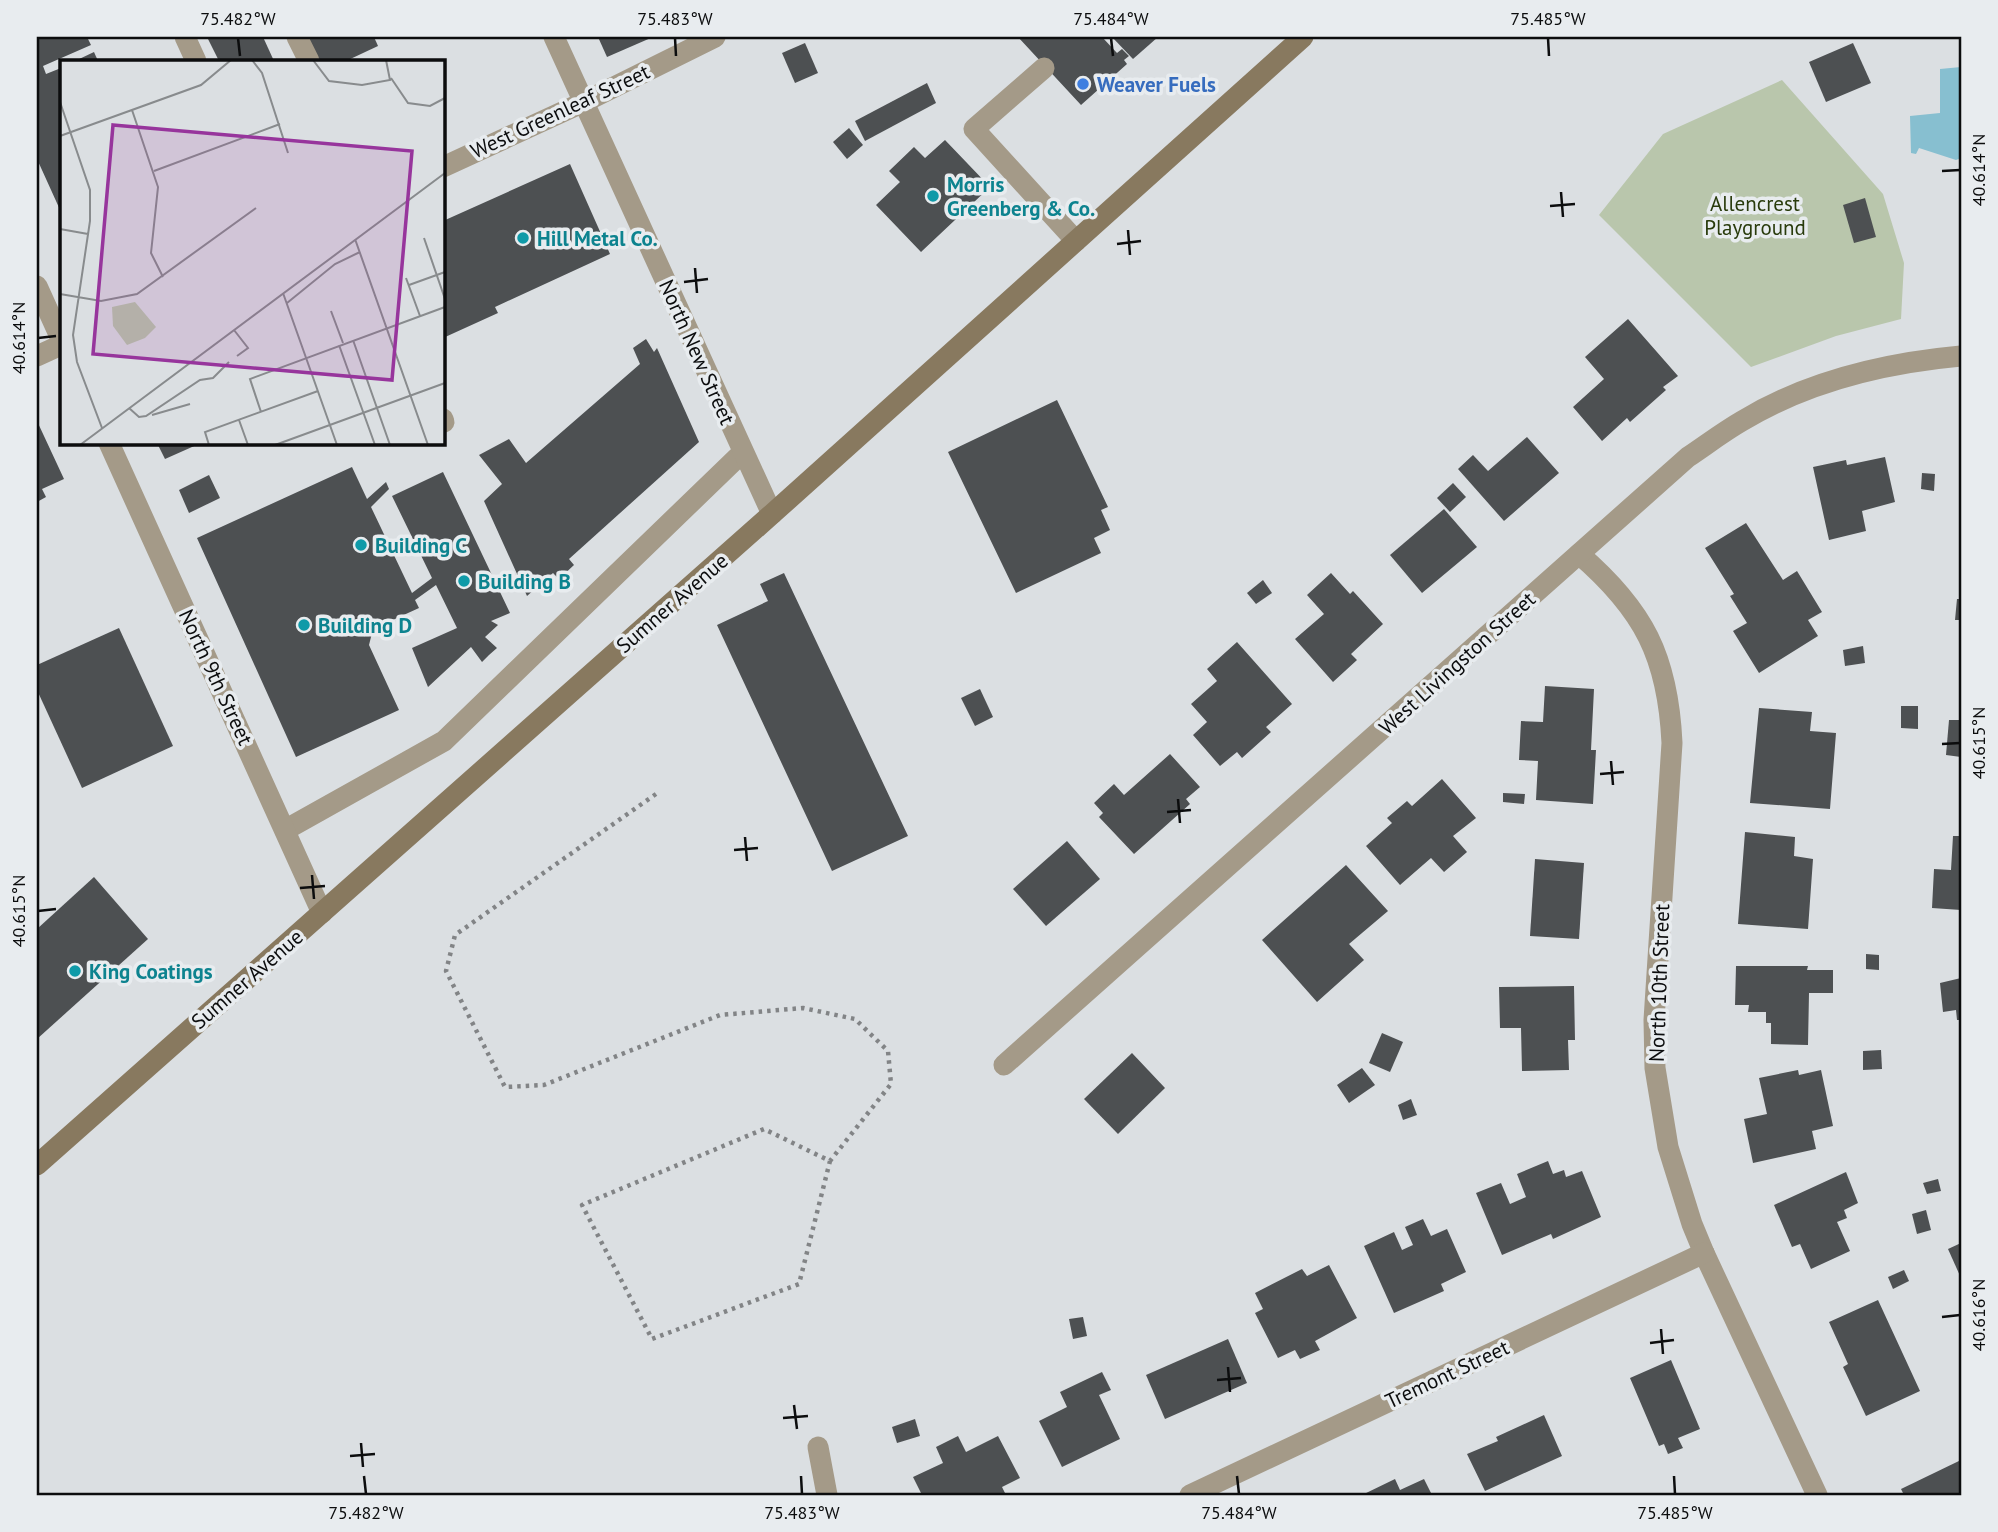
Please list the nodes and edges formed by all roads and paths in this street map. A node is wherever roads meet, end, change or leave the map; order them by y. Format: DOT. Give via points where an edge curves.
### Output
graph roads {
  1 [pos="184,37"];
  2 [pos="297,37"];
  3 [pos="554,37"];
  4 [pos="716,37"];
  5 [pos="1303,37"];
  6 [pos="196,60"];
  7 [pos="308,60"];
  8 [pos="1044,68"];
  9 [pos="584,102"];
  10 [pos="444,167"];
  11 [pos="1076,242"];
  12 [pos="37,286"];
  13 [pos="60,337"];
  14 [pos="60,345"];
  15 [pos="37,356"];
  16 [pos="1961,356"];
  17 [pos="109,444"];
  18 [pos="743,452"];
  19 [pos="772,514"];
  20 [pos="1579,554"];
  21 [pos="656,794"];
  22 [pos="285,830"];
  23 [pos="322,913"];
  24 [pos="1004,1065"];
  25 [pos="830,1161"];
  26 [pos="37,1164"];
  27 [pos="1704,1253"];
  28 [pos="818,1447"];
  29 [pos="827,1495"];
  30 [pos="1190,1495"];
  31 [pos="1817,1495"];
  1 -- 6 [label="street"];
  2 -- 7 [label="street"];
  3 -- 9 [label="street, North New Street"];
  4 -- 9 [label="street, West Greenleaf Street"];
  5 -- 11 [label="street, Sumner Avenue"];
  8 -- 11 [label="street" via="974,129"];
  9 -- 10 [label="street, West Greenleaf Street"];
  9 -- 18 [label="street, North New Street"];
  11 -- 19 [label="street, Sumner Avenue"];
  12 -- 13 [label="street"];
  14 -- 15 [label="street"];
  16 -- 20 [label="street, West Livingston Street" via="1865,370 1802,391 1743,420 1688,457"];
  17 -- 22 [label="street, North 9th Street"];
  18 -- 19 [label="street, North New Street"];
  18 -- 22 [label="street" via="444,741"];
  19 -- 23 [label="street, Sumner Avenue"];
  20 -- 24 [label="street, West Livingston Street"];
  20 -- 27 [label="street, North 10th Street" via="1609,579 1638,616 1658,659 1670,704 1672,743 1654,1020 1655,1068 1668,1147"];
  21 -- 25 [label="path" via="455,935 446,971 505,1087 544,1085 720,1015 803,1008 855,1019 888,1051 891,1084"];
  22 -- 23 [label="street, North 9th Street"];
  23 -- 26 [label="street, Sumner Avenue"];
  25 -- 25 [label="path" via="799,1284 652,1339 582,1205 764,1129"];
  27 -- 30 [label="street, Tremont Street"];
  27 -- 31 [label="street, North 10th Street"];
  28 -- 29 [label="street"];
}
